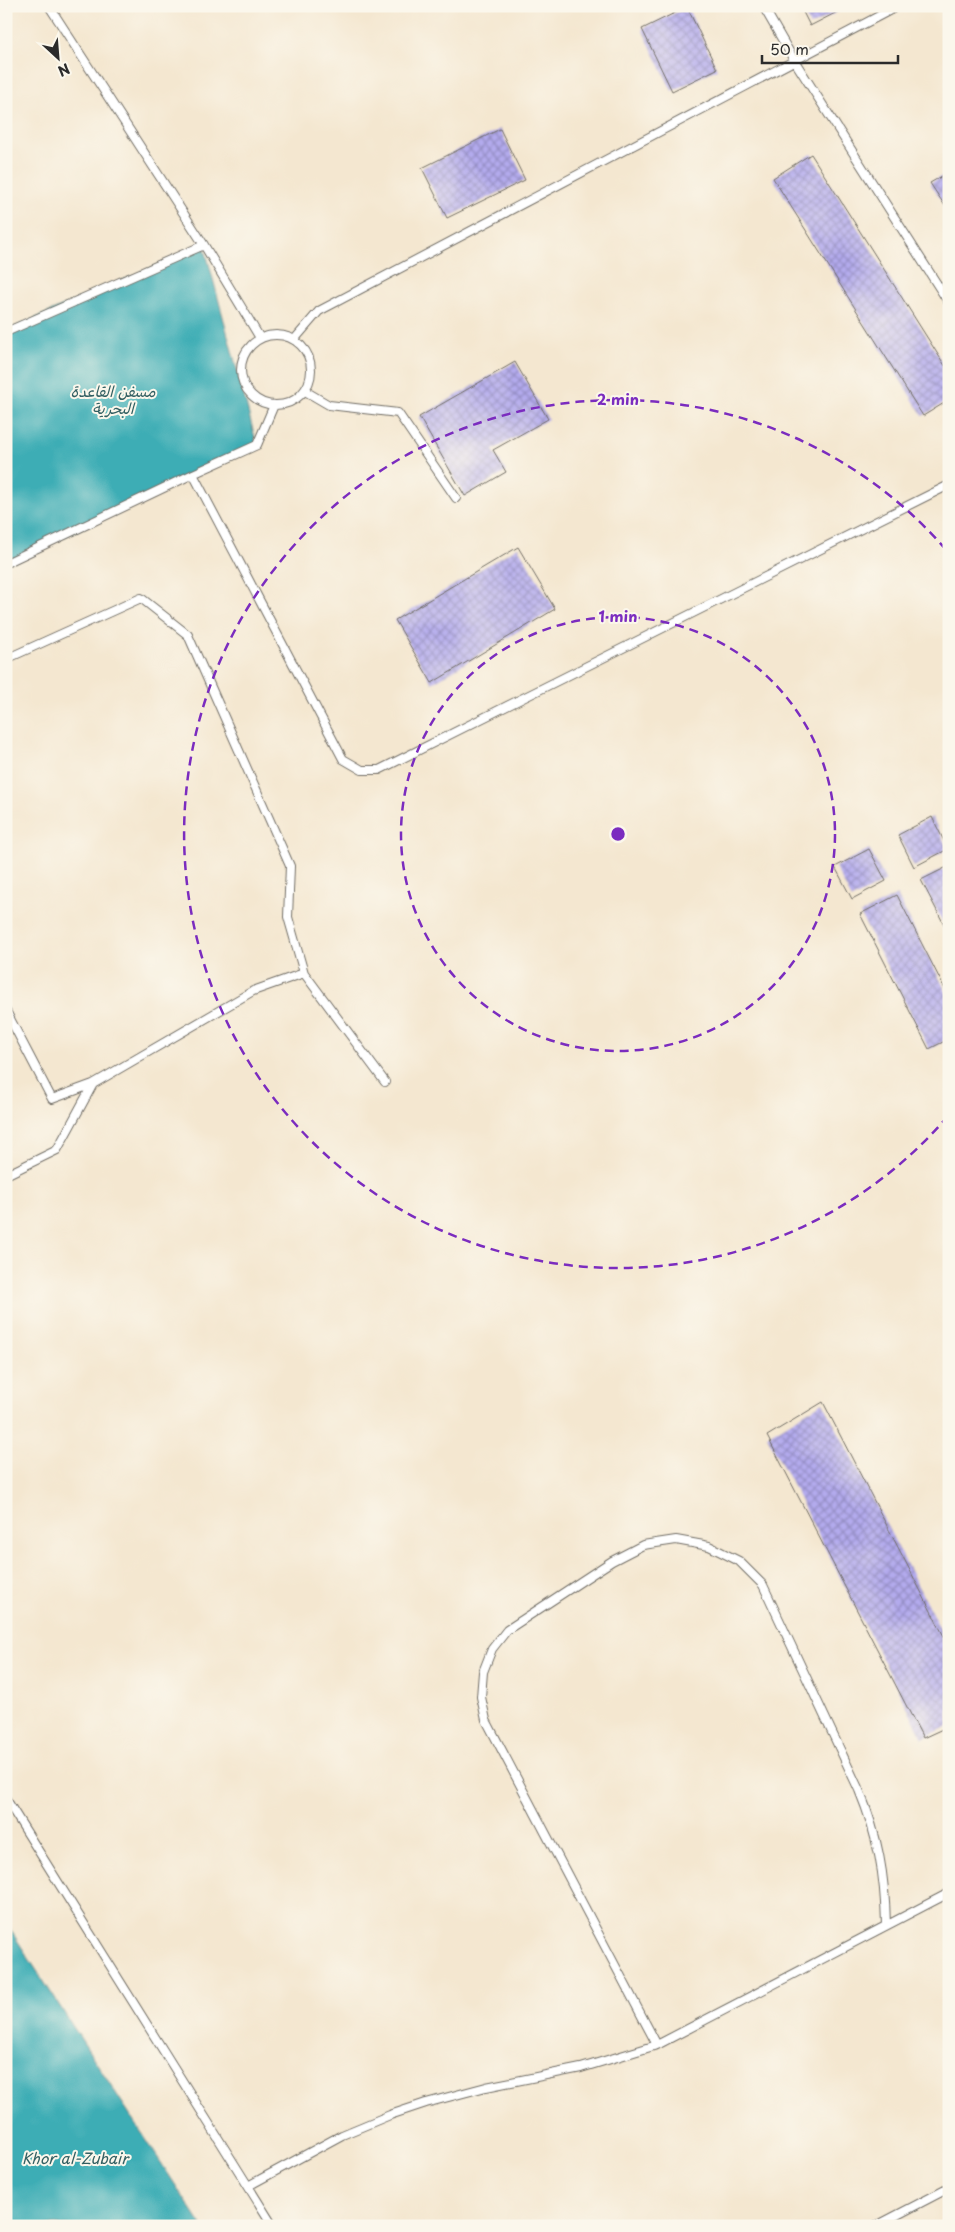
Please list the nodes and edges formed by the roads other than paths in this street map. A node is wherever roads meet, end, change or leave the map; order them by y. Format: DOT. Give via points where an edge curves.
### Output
graph roads {
  1 [pos="49,6"];
  2 [pos="763,6"];
  3 [pos="898,6"];
  4 [pos="794,60"];
  5 [pos="204,244"];
  6 [pos="949,303"];
  7 [pos="6,332"];
  8 [pos="260,338"];
  9 [pos="294,340"];
  10 [pos="305,391"];
  11 [pos="274,406"];
  12 [pos="192,474"];
  13 [pos="949,485"];
  14 [pos="456,498"];
  15 [pos="6,563"];
  16 [pos="6,659"];
  17 [pos="304,973"];
  18 [pos="6,1011"];
  19 [pos="385,1082"];
  20 [pos="93,1084"];
  21 [pos="6,1175"];
  22 [pos="6,1799"];
  23 [pos="949,1894"];
  24 [pos="886,1925"];
  25 [pos="657,2045"];
  26 [pos="248,2186"];
  27 [pos="949,2188"];
  28 [pos="273,2226"];
  29 [pos="876,2226"];
  1 -- 5 [label="lane"];
  2 -- 4 [label="lane"];
  3 -- 4 [label="lane"];
  4 -- 6 [label="lane"];
  4 -- 9 [label="lane" via="319,311"];
  5 -- 7 [label="lane"];
  5 -- 8 [label="lane"];
  8 -- 9 [label="lane" via="283,335"];
  8 -- 11 [label="lane" via="244,355 242,377 253,397"];
  9 -- 10 [label="lane" via="304,347 312,369"];
  10 -- 11 [label="lane" via="296,399"];
  10 -- 14 [label="lane" via="329,405 398,413"];
  11 -- 12 [label="lane" via="257,445"];
  12 -- 13 [label="lane" via="343,760 362,770 379,770"];
  12 -- 15 [label="lane"];
  16 -- 17 [label="lane" via="141,598 188,635 290,866 288,917"];
  17 -- 19 [label="lane"];
  17 -- 20 [label="lane" via="253,992"];
  18 -- 20 [label="lane" via="52,1099"];
  20 -- 21 [label="lane" via="57,1150"];
  22 -- 26 [label="lane"];
  23 -- 24 [label="lane"];
  24 -- 25 [label="lane"];
  24 -- 25 [label="lane" via="881,1856 872,1822 763,1585 740,1561 710,1546 676,1540 643,1545 612,1561 507,1630 492,1649 483,1672 481,1696 486,1720"];
  25 -- 26 [label="lane" via="581,2068 486,2087 390,2115 342,2135"];
  26 -- 28 [label="lane"];
  27 -- 29 [label="lane"];
}
